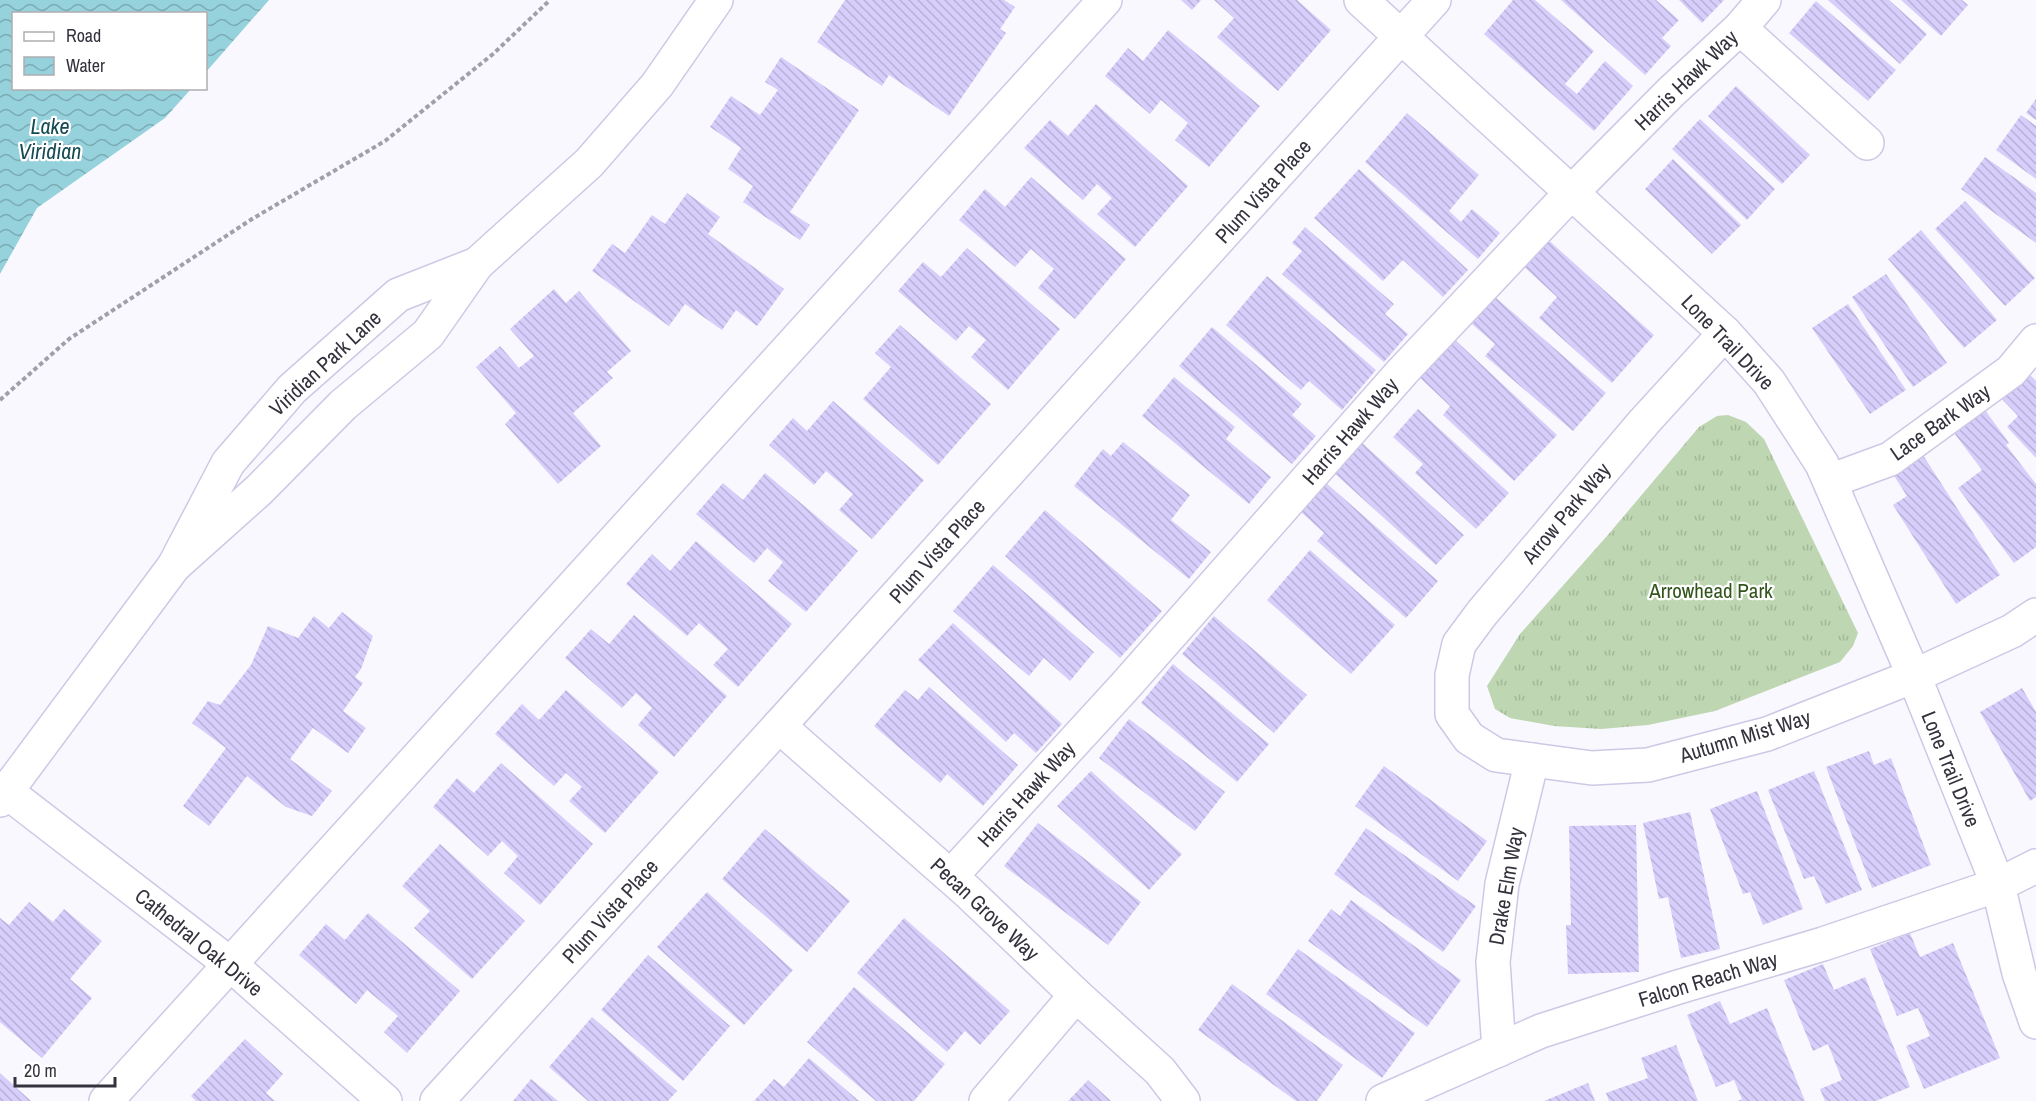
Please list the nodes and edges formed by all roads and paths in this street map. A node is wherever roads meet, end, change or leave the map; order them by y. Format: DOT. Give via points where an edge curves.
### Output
graph roads {
  1 [pos="550,0"];
  2 [pos="716,0"];
  3 [pos="1105,0"];
  4 [pos="1361,0"];
  5 [pos="1434,0"];
  6 [pos="1764,0"];
  7 [pos="1740,28"];
  8 [pos="1402,37"];
  9 [pos="1867,143"];
  10 [pos="1572,192"];
  11 [pos="477,264"];
  12 [pos="1725,333"];
  13 [pos="2036,341"];
  14 [pos="0,400"];
  15 [pos="1830,481"];
  16 [pos="174,566"];
  17 [pos="2036,615"];
  18 [pos="1914,676"];
  19 [pos="1452,714"];
  20 [pos="779,726"];
  21 [pos="1532,760"];
  22 [pos="4,796"];
  23 [pos="2036,866"];
  24 [pos="951,876"];
  25 [pos="1998,885"];
  26 [pos="2036,943"];
  27 [pos="230,964"];
  28 [pos="1076,995"];
  29 [pos="2036,1022"];
  30 [pos="1499,1050"];
  31 [pos="106,1101"];
  32 [pos="385,1101"];
  33 [pos="437,1101"];
  34 [pos="986,1101"];
  35 [pos="1183,1101"];
  36 [pos="1383,1101"];
  1 -- 14 [label="path" via="493,54 385,141 252,219 69,339"];
  2 -- 11 [label="street, Viridian Park Lane" via="657,85 589,163"];
  3 -- 27 [label="street"];
  4 -- 8 [label="street, Lone Trail Drive"];
  5 -- 8 [label="street, Plum Vista Place"];
  6 -- 7 [label="street, Harris Hawk Way"];
  7 -- 9 [label="street"];
  7 -- 10 [label="street, Harris Hawk Way"];
  8 -- 10 [label="street, Lone Trail Drive"];
  8 -- 20 [label="street, Plum Vista Place"];
  10 -- 12 [label="street, Lone Trail Drive"];
  10 -- 24 [label="street, Harris Hawk Way" via="1403,371 1126,685"];
  11 -- 16 [label="street, Viridian Park Lane" via="428,334 343,405 260,490"];
  11 -- 16 [label="street, Viridian Park Lane" via="398,295 292,389 228,463"];
  12 -- 15 [label="street, Lone Trail Drive" via="1769,381"];
  12 -- 19 [label="street, Arrow Park Way" via="1644,422 1459,644 1452,675"];
  13 -- 15 [label="street, Lace Bark Way" via="2011,371 1890,459"];
  15 -- 18 [label="street, Lone Trail Drive"];
  16 -- 22 [label="street, Viridian Park Lane"];
  17 -- 18 [label="street, Autumn Mist Way"];
  18 -- 21 [label="street, Autumn Mist Way" via="1767,734 1648,765 1592,768"];
  18 -- 25 [label="street, Lone Trail Drive"];
  19 -- 21 [label="street, Autumn Mist Way" via="1469,738 1496,755"];
  20 -- 24 [label="street, Pecan Grove Way"];
  20 -- 33 [label="street, Plum Vista Place"];
  21 -- 30 [label="street, Drake Elm Way" via="1502,884 1493,962"];
  22 -- 27 [label="street, Cathedral Oak Drive"];
  23 -- 25 [label="street, Falcon Reach Way"];
  24 -- 28 [label="street, Pecan Grove Way"];
  25 -- 26 [label="street, Lone Trail Drive"];
  25 -- 29 [label="street, Lone Trail Drive" via="2019,972"];
  25 -- 30 [label="street, Falcon Reach Way" via="1541,1031"];
  27 -- 31 [label="street"];
  27 -- 32 [label="street, Cathedral Oak Drive"];
  28 -- 34 [label="street"];
  28 -- 35 [label="street, Pecan Grove Way" via="1160,1071"];
  30 -- 36 [label="street, Falcon Reach Way"];
}
